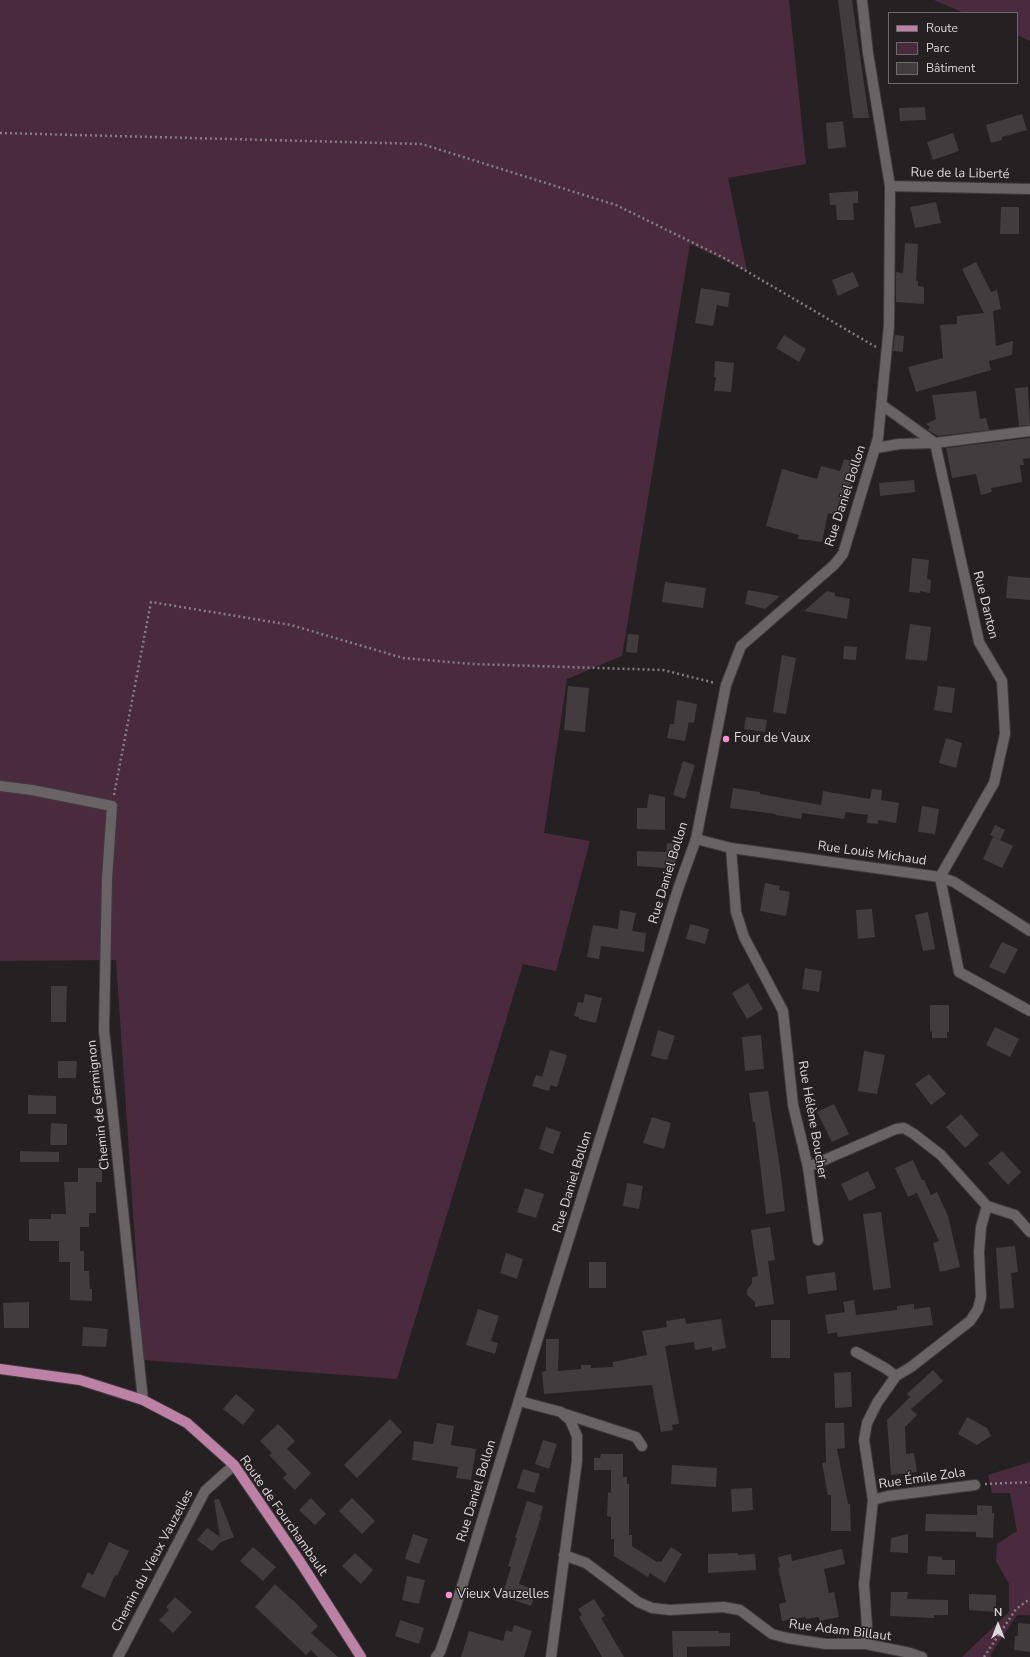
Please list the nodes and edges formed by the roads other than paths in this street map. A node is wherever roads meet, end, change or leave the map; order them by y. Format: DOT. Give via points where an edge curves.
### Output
graph roads {
  1 [pos="862,0"];
  2 [pos="890,186"];
  3 [pos="1030,189"];
  4 [pos="882,406"];
  5 [pos="1030,431"];
  6 [pos="935,442"];
  7 [pos="876,448"];
  8 [pos="0,786"];
  9 [pos="696,839"];
  10 [pos="732,848"];
  11 [pos="940,877"];
  12 [pos="1030,931"];
  13 [pos="1030,1010"];
  14 [pos="808,1167"];
  15 [pos="987,1206"];
  16 [pos="1030,1232"];
  17 [pos="818,1240"];
  18 [pos="856,1352"];
  19 [pos="0,1369"];
  20 [pos="896,1376"];
  21 [pos="143,1400"];
  22 [pos="519,1401"];
  23 [pos="562,1412"];
  24 [pos="642,1446"];
  25 [pos="234,1465"];
  26 [pos="975,1485"];
  27 [pos="873,1500"];
  28 [pos="564,1555"];
  29 [pos="866,1644"];
  30 [pos="439,1655"];
  31 [pos="118,1657"];
  32 [pos="361,1657"];
  33 [pos="551,1657"];
  34 [pos="922,1657"];
  1 -- 2 [label="street, Rue Daniel Bollon"];
  2 -- 3 [label="street, Rue de la Liberté"];
  2 -- 4 [label="street, Rue Daniel Bollon" via="889,326"];
  4 -- 6 [label="street"];
  4 -- 7 [label="street, Rue Daniel Bollon"];
  5 -- 6 [label="street"];
  6 -- 7 [label="street"];
  6 -- 11 [label="street, Rue Danton" via="979,642 1002,681 1006,734 994,783"];
  7 -- 9 [label="street, Rue Daniel Bollon" via="843,554 834,565 741,646 726,685"];
  8 -- 21 [label="street, Chemin de Germignon" via="112,806 107,879 104,1030"];
  9 -- 10 [label="street, Rue Louis Michaud"];
  9 -- 22 [label="street, Rue Daniel Bollon"];
  10 -- 11 [label="street, Rue Louis Michaud"];
  10 -- 14 [label="street, Rue Hélène Boucher" via="736,912 744,937 783,1011 793,1105"];
  11 -- 12 [label="street, Rue Louis Michaud" via="954,882"];
  11 -- 13 [label="street" via="959,972"];
  14 -- 15 [label="street" via="896,1129 904,1128 940,1155"];
  14 -- 17 [label="street, Rue Hélène Boucher"];
  15 -- 16 [label="street" via="1015,1215"];
  15 -- 20 [label="street, Rue Émile Zola" via="981,1227 981,1297 978,1309 970,1321"];
  18 -- 20 [label="street"];
  19 -- 21 [label="main road, Route de Fourchambault" via="80,1380"];
  20 -- 27 [label="street, Rue Émile Zola" via="867,1422 864,1440"];
  21 -- 25 [label="main road, Route de Fourchambault" via="187,1423"];
  22 -- 23 [label="street"];
  22 -- 30 [label="street, Rue Daniel Bollon"];
  23 -- 24 [label="street" via="636,1437"];
  23 -- 28 [label="street" via="570,1420 577,1436 577,1461"];
  25 -- 31 [label="street, Chemin du Vieux Vauzelles" via="205,1491"];
  25 -- 32 [label="main road, Route de Fourchambault"];
  26 -- 27 [label="street, Rue Émile Zola"];
  27 -- 29 [label="street, Rue Émile Zola" via="864,1584"];
  28 -- 29 [label="street, Rue Adam Billaut" via="586,1563 638,1602 652,1608 670,1610 723,1607 740,1610 772,1634 826,1644"];
  28 -- 33 [label="street"];
  29 -- 34 [label="street, Rue Adam Billaut"];
}
